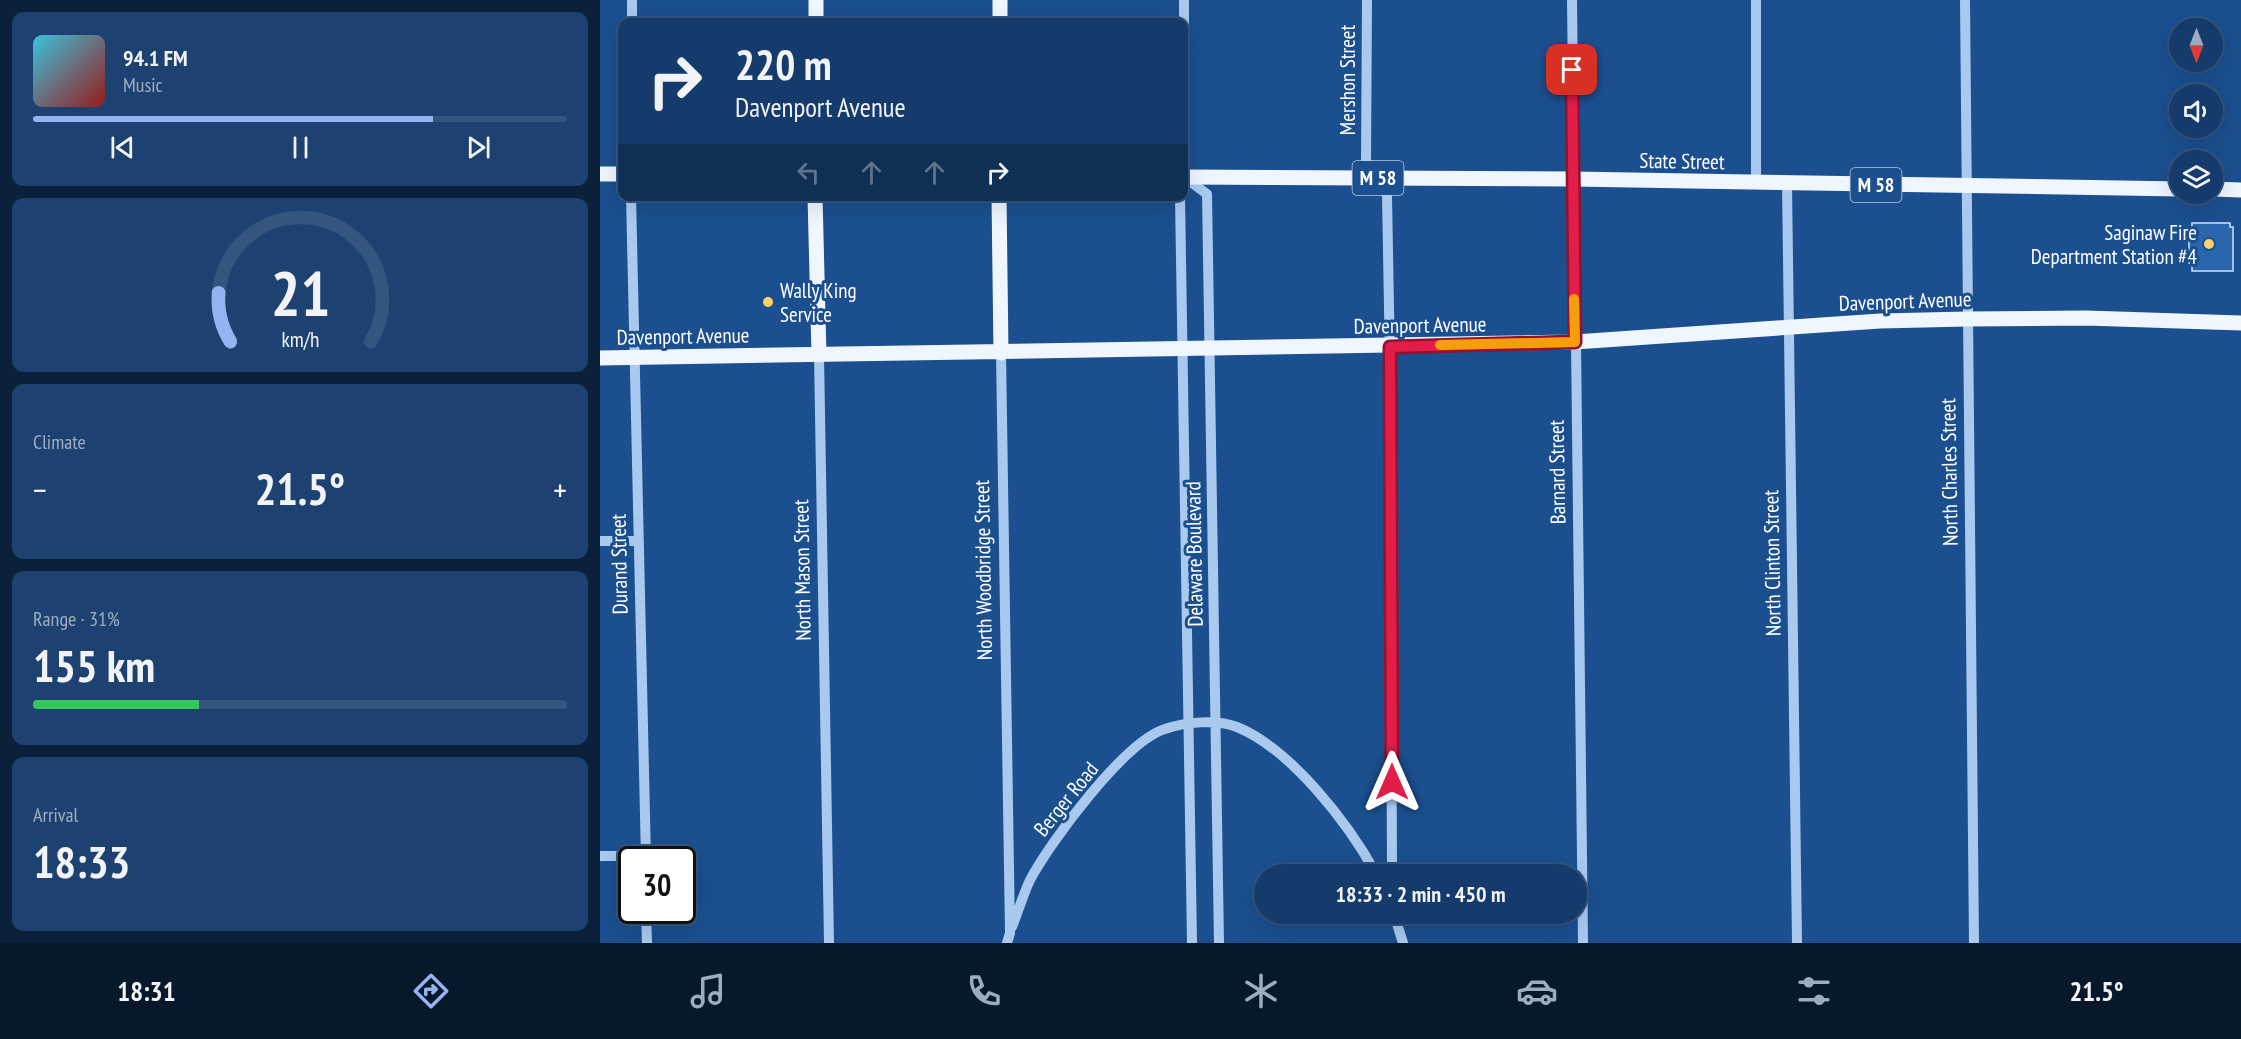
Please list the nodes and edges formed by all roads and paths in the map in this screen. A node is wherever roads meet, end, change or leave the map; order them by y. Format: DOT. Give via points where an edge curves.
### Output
graph roads {
  1 [pos="632,0"];
  2 [pos="816,0"];
  3 [pos="1000,0"];
  4 [pos="1184,0"];
  5 [pos="1367,0"];
  6 [pos="1572,0"];
  7 [pos="1756,0"];
  8 [pos="1965,0"];
  9 [pos="632,18"];
  10 [pos="816,18"];
  11 [pos="1000,18"];
  12 [pos="1184,18"];
  13 [pos="600,174"];
  14 [pos="618,174"];
  15 [pos="1188,177"];
  16 [pos="1376,178"];
  17 [pos="1572,179"];
  18 [pos="1188,180"];
  19 [pos="1756,183"];
  20 [pos="1787,183"];
  21 [pos="1965,186"];
  22 [pos="2169,189"];
  23 [pos="2223,189"];
  24 [pos="2241,190"];
  25 [pos="632,201"];
  26 [pos="815,201"];
  27 [pos="999,201"];
  28 [pos="1180,201"];
  29 [pos="1967,319"];
  30 [pos="2241,323"];
  31 [pos="1789,328"];
  32 [pos="1575,342"];
  33 [pos="1390,347"];
  34 [pos="1182,350"];
  35 [pos="1210,350"];
  36 [pos="1001,353"];
  37 [pos="819,356"];
  38 [pos="600,358"];
  39 [pos="634,358"];
  40 [pos="600,541"];
  41 [pos="638,541"];
  42 [pos="1216,723"];
  43 [pos="1188,724"];
  44 [pos="646,846"];
  45 [pos="600,856"];
  46 [pos="618,857"];
  47 [pos="1370,864"];
  48 [pos="1392,864"];
  49 [pos="646,924"];
  50 [pos="1397,924"];
  51 [pos="1009,938"];
  52 [pos="647,943"];
  53 [pos="829,943"];
  54 [pos="1192,943"];
  55 [pos="1219,943"];
  56 [pos="1403,943"];
  57 [pos="1583,943"];
  58 [pos="1797,943"];
  59 [pos="1974,943"];
  1 -- 9 [label="street"];
  2 -- 10 [label="main road"];
  3 -- 11 [label="main road"];
  4 -- 12 [label="street"];
  5 -- 16 [label="street, Mershon Street" via="1366,162"];
  6 -- 17 [label="street, Barnard Street"];
  7 -- 19 [label="street"];
  8 -- 21 [label="street, North Charles Street"];
  13 -- 14 [label="main road"];
  15 -- 16 [label="main road, State Street / M 58"];
  16 -- 17 [label="main road, State Street / M 58"];
  16 -- 33 [label="street, Mershon Street" via="1387,195"];
  17 -- 19 [label="main road, State Street / M 58"];
  17 -- 32 [label="street, Barnard Street"];
  18 -- 35 [label="street, Delaware Boulevard" via="1207,194"];
  19 -- 20 [label="main road, State Street / M 58"];
  20 -- 21 [label="main road, State Street / M 58"];
  20 -- 31 [label="street, North Clinton Street"];
  21 -- 22 [label="main road, State Street / M 58"];
  21 -- 29 [label="street, North Charles Street"];
  23 -- 24 [label="main road"];
  25 -- 39 [label="street, Durand Street"];
  26 -- 37 [label="main road, North Mason Street"];
  27 -- 36 [label="main road, North Woodbridge Street"];
  28 -- 34 [label="street, Delaware Boulevard"];
  29 -- 30 [label="main road, Davenport Avenue"];
  29 -- 31 [label="main road, Davenport Avenue"];
  29 -- 59 [label="street, North Charles Street"];
  31 -- 32 [label="main road, Davenport Avenue"];
  31 -- 58 [label="street, North Clinton Street"];
  32 -- 33 [label="main road, Davenport Avenue"];
  32 -- 57 [label="street, Barnard Street"];
  33 -- 35 [label="main road, Davenport Avenue"];
  33 -- 48 [label="street, Mershon Street"];
  34 -- 35 [label="main road, Davenport Avenue"];
  34 -- 36 [label="main road, Davenport Avenue"];
  34 -- 43 [label="street, Delaware Boulevard"];
  35 -- 42 [label="street, Delaware Boulevard"];
  36 -- 37 [label="main road, Davenport Avenue"];
  36 -- 51 [label="street, North Woodbridge Street"];
  37 -- 39 [label="main road, Davenport Avenue"];
  37 -- 53 [label="street, North Mason Street"];
  38 -- 39 [label="main road, Davenport Avenue"];
  39 -- 41 [label="street, Durand Street"];
  40 -- 41 [label="street"];
  41 -- 44 [label="street, Durand Street"];
  42 -- 43 [label="street, Berger Road"];
  42 -- 47 [label="street, Berger Road" via="1237,727 1268,746 1297,771 1327,801"];
  42 -- 55 [label="street, Delaware Boulevard"];
  43 -- 51 [label="street, Berger Road" via="1163,729 1145,741 1092,791 1030,881"];
  43 -- 54 [label="street, Delaware Boulevard"];
  45 -- 46 [label="street"];
  49 -- 52 [label="street"];
  50 -- 56 [label="street"];
}
